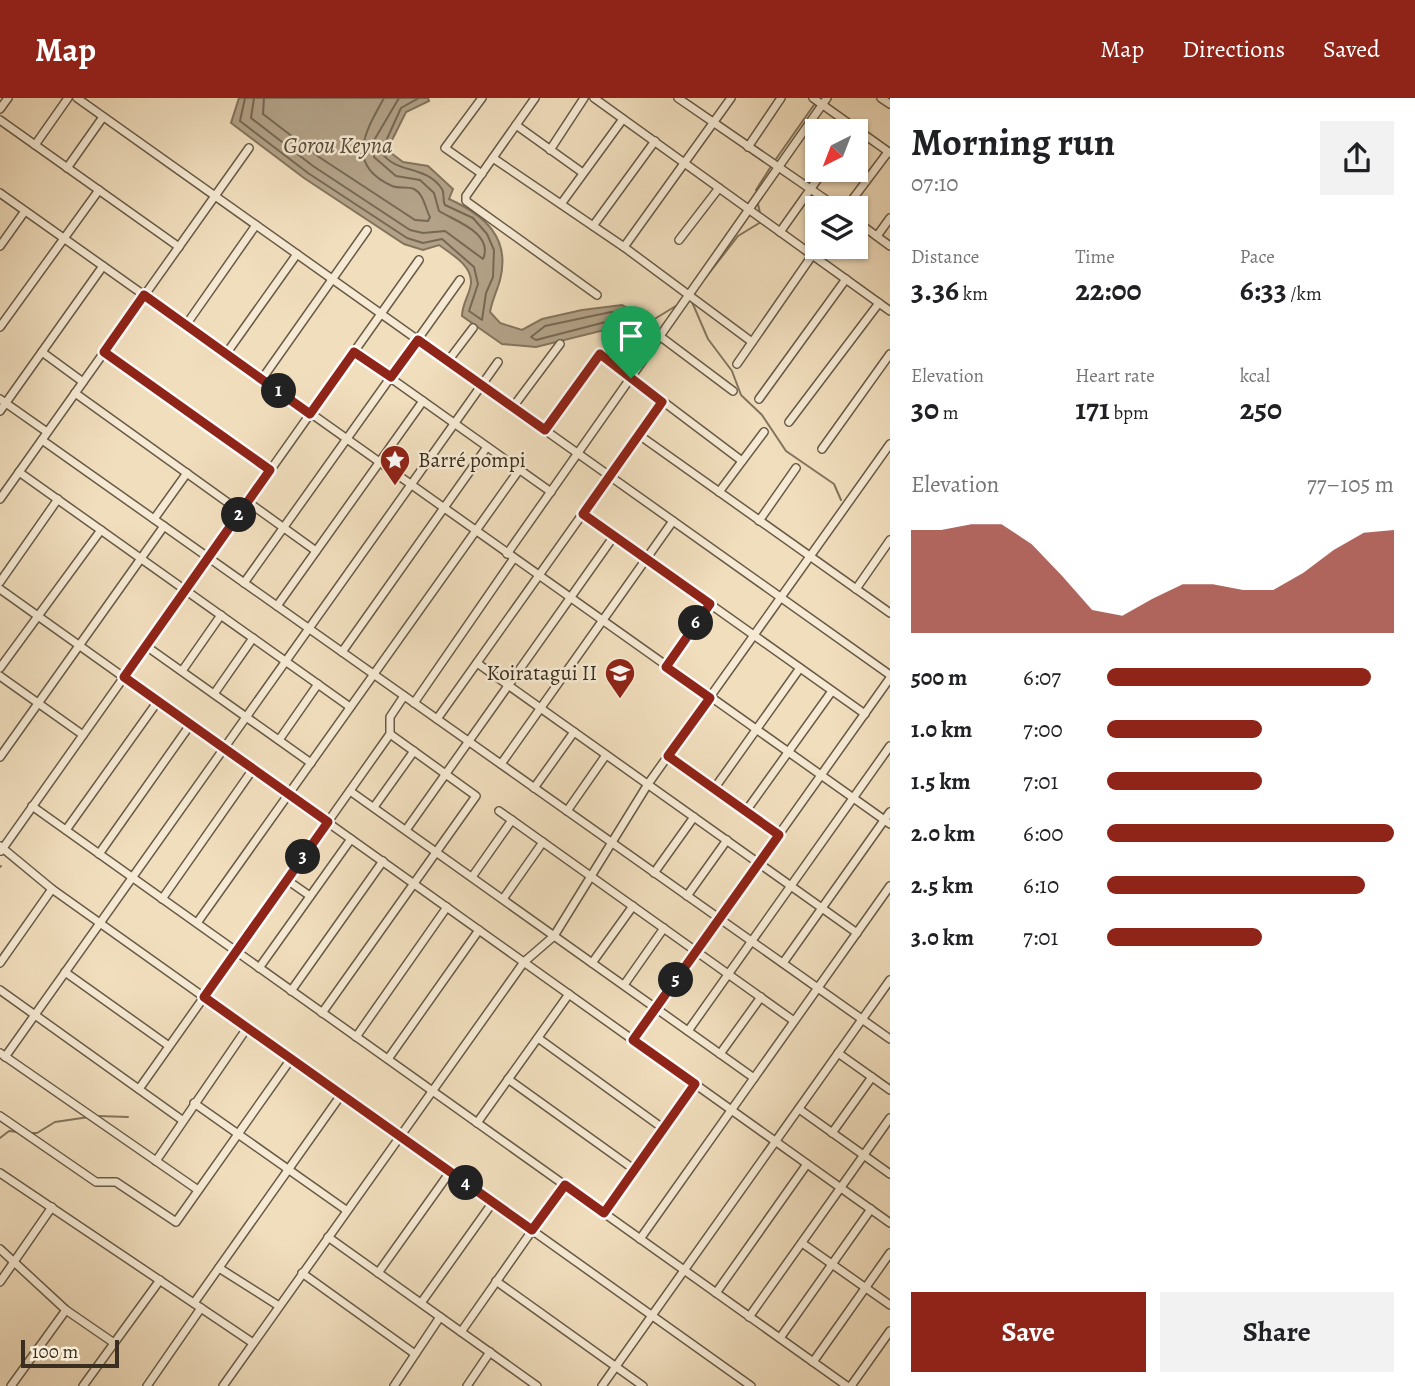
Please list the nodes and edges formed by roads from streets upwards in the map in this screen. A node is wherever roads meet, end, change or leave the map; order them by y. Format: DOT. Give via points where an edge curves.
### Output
graph roads {
  1 [pos="8,98"];
  2 [pos="68,98"];
  3 [pos="77,98"];
  4 [pos="482,98"];
  5 [pos="535,98"];
  6 [pos="584,98"];
  7 [pos="594,98"];
  8 [pos="730,98"];
  9 [pos="780,98"];
  10 [pos="813,98"];
  11 [pos="881,98"];
  12 [pos="681,99"];
  13 [pos="825,101"];
  14 [pos="890,104"];
  15 [pos="0,109"];
  16 [pos="103,117"];
  17 [pos="623,119"];
  18 [pos="843,119"];
  19 [pos="0,120"];
  20 [pos="714,123"];
  21 [pos="516,125"];
  22 [pos="868,139"];
  23 [pos="654,141"];
  24 [pos="35,145"];
  25 [pos="748,147"];
  26 [pos="249,148"];
  27 [pos="551,149"];
  28 [pos="889,152"];
  29 [pos="494,158"];
  30 [pos="686,164"];
  31 [pos="778,167"];
  32 [pos="67,168"];
  33 [pos="583,173"];
  34 [pos="482,174"];
  35 [pos="816,182"];
  36 [pos="719,188"];
  37 [pos="99,190"];
  38 [pos="811,190"];
  39 [pos="0,193"];
  40 [pos="215,196"];
  41 [pos="820,196"];
  42 [pos="855,196"];
  43 [pos="561,204"];
  44 [pos="749,209"];
  45 [pos="25,211"];
  46 [pos="890,218"];
  47 [pos="256,225"];
  48 [pos="593,226"];
  49 [pos="367,230"];
  50 [pos="868,230"];
  51 [pos="780,232"];
  52 [pos="877,236"];
  53 [pos="63,238"];
  54 [pos="679,240"];
  55 [pos="0,246"];
  56 [pos="890,246"];
  57 [pos="179,247"];
  58 [pos="624,247"];
  59 [pos="805,250"];
  60 [pos="297,254"];
  61 [pos="809,259"];
  62 [pos="818,259"];
  63 [pos="419,260"];
  64 [pos="103,266"];
  65 [pos="332,279"];
  66 [pos="846,279"];
  67 [pos="460,280"];
  68 [pos="144,295"];
  69 [pos="597,295"];
  70 [pos="690,296"];
  71 [pos="879,303"];
  72 [pos="890,311"];
  73 [pos="381,314"];
  74 [pos="186,325"];
  75 [pos="0,327"];
  76 [pos="473,328"];
  77 [pos="661,337"];
  78 [pos="418,340"];
  79 [pos="752,342"];
  80 [pos="560,344"];
  81 [pos="41,352"];
  82 [pos="104,352"];
  83 [pos="354,352"];
  84 [pos="226,354"];
  85 [pos="890,354"];
  86 [pos="448,361"];
  87 [pos="498,362"];
  88 [pos="737,364"];
  89 [pos="391,377"];
  90 [pos="631,378"];
  91 [pos="262,379"];
  92 [pos="83,382"];
  93 [pos="482,385"];
  94 [pos="733,391"];
  95 [pos="75,393"];
  96 [pos="759,399"];
  97 [pos="3,401"];
  98 [pos="423,401"];
  99 [pos="662,402"];
  100 [pos="513,407"];
  101 [pos="0,411"];
  102 [pos="310,414"];
  103 [pos="789,422"];
  104 [pos="454,424"];
  105 [pos="545,430"];
  106 [pos="47,432"];
  107 [pos="764,432"];
  108 [pos="639,435"];
  109 [pos="347,439"];
  110 [pos="42,440"];
  111 [pos="890,444"];
  112 [pos="487,447"];
  113 [pos="822,449"];
  114 [pos="578,453"];
  115 [pos="742,461"];
  116 [pos="379,463"];
  117 [pos="796,468"];
  118 [pos="270,470"];
  119 [pos="519,470"];
  120 [pos="19,472"];
  121 [pos="187,473"];
  122 [pos="610,476"];
  123 [pos="411,485"];
  124 [pos="551,492"];
  125 [pos="719,492"];
  126 [pos="0,499"];
  127 [pos="58,499"];
  128 [pos="248,502"];
  129 [pos="444,509"];
  130 [pos="241,512"];
  131 [pos="583,514"];
  132 [pos="154,519"];
  133 [pos="673,521"];
  134 [pos="759,521"];
  135 [pos="164,526"];
  136 [pos="284,528"];
  137 [pos="101,530"];
  138 [pos="475,531"];
  139 [pos="614,536"];
  140 [pos="890,540"];
  141 [pos="316,551"];
  142 [pos="510,556"];
  143 [pos="810,556"];
  144 [pos="141,558"];
  145 [pos="208,558"];
  146 [pos="647,559"];
  147 [pos="539,576"];
  148 [pos="0,582"];
  149 [pos="244,583"];
  150 [pos="0,589"];
  151 [pos="856,589"];
  152 [pos="186,590"];
  153 [pos="781,597"];
  154 [pos="570,598"];
  155 [pos="710,604"];
  156 [pos="277,606"];
  157 [pos="889,611"];
  158 [pos="221,615"];
  159 [pos="38,616"];
  160 [pos="602,621"];
  161 [pos="309,629"];
  162 [pos="754,635"];
  163 [pos="253,638"];
  164 [pos="79,646"];
  165 [pos="146,646"];
  166 [pos="342,652"];
  167 [pos="286,661"];
  168 [pos="477,663"];
  169 [pos="666,667"];
  170 [pos="0,668"];
  171 [pos="800,668"];
  172 [pos="182,671"];
  173 [pos="374,674"];
  174 [pos="0,676"];
  175 [pos="890,676"];
  176 [pos="124,677"];
  177 [pos="318,684"];
  178 [pos="509,685"];
  179 [pos="832,691"];
  180 [pos="214,694"];
  181 [pos="404,696"];
  182 [pos="710,698"];
  183 [pos="158,701"];
  184 [pos="38,703"];
  185 [pos="414,703"];
  186 [pos="350,707"];
  187 [pos="541,708"];
  188 [pos="864,714"];
  189 [pos="246,717"];
  190 [pos="437,719"];
  191 [pos="190,725"];
  192 [pos="756,730"];
  193 [pos="574,732"];
  194 [pos="390,734"];
  195 [pos="83,735"];
  196 [pos="279,740"];
  197 [pos="468,742"];
  198 [pos="890,746"];
  199 [pos="224,748"];
  200 [pos="414,751"];
  201 [pos="788,753"];
  202 [pos="606,755"];
  203 [pos="668,756"];
  204 [pos="0,757"];
  205 [pos="311,763"];
  206 [pos="501,764"];
  207 [pos="253,769"];
  208 [pos="446,774"];
  209 [pos="821,776"];
  210 [pos="648,785"];
  211 [pos="534,788"];
  212 [pos="714,789"];
  213 [pos="350,791"];
  214 [pos="288,794"];
  215 [pos="853,798"];
  216 [pos="32,806"];
  217 [pos="374,807"];
  218 [pos="499,811"];
  219 [pos="567,811"];
  220 [pos="746,811"];
  221 [pos="890,812"];
  222 [pos="694,817"];
  223 [pos="512,820"];
  224 [pos="328,822"];
  225 [pos="887,822"];
  226 [pos="66,830"];
  227 [pos="406,830"];
  228 [pos="779,835"];
  229 [pos="351,839"];
  230 [pos="727,840"];
  231 [pos="543,842"];
  232 [pos="611,842"];
  233 [pos="1,848"];
  234 [pos="436,852"];
  235 [pos="99,854"];
  236 [pos="383,861"];
  237 [pos="759,863"];
  238 [pos="654,873"];
  239 [pos="591,876"];
  240 [pos="472,877"];
  241 [pos="132,878"];
  242 [pos="287,880"];
  243 [pos="414,884"];
  244 [pos="790,886"];
  245 [pos="890,886"];
  246 [pos="52,889"];
  247 [pos="310,896"];
  248 [pos="687,896"];
  249 [pos="162,898"];
  250 [pos="503,900"];
  251 [pos="633,906"];
  252 [pos="447,907"];
  253 [pos="822,908"];
  254 [pos="719,919"];
  255 [pos="100,923"];
  256 [pos="197,923"];
  257 [pos="664,928"];
  258 [pos="479,930"];
  259 [pos="857,933"];
  260 [pos="554,936"];
  261 [pos="751,941"];
  262 [pos="696,951"];
  263 [pos="236,952"];
  264 [pos="0,962"];
  265 [pos="524,962"];
  266 [pos="592,963"];
  267 [pos="783,963"];
  268 [pos="259,968"];
  269 [pos="65,972"];
  270 [pos="728,974"];
  271 [pos="890,980"];
  272 [pos="624,985"];
  273 [pos="817,988"];
  274 [pos="0,990"];
  275 [pos="291,990"];
  276 [pos="569,994"];
  277 [pos="204,997"];
  278 [pos="761,997"];
  279 [pos="656,1008"];
  280 [pos="322,1013"];
  281 [pos="35,1015"];
  282 [pos="862,1020"];
  283 [pos="794,1021"];
  284 [pos="247,1028"];
  285 [pos="688,1031"];
  286 [pos="356,1037"];
  287 [pos="538,1038"];
  288 [pos="890,1039"];
  289 [pos="633,1040"];
  290 [pos="169,1046"];
  291 [pos="838,1053"];
  292 [pos="720,1054"];
  293 [pos="3,1055"];
  294 [pos="291,1059"];
  295 [pos="388,1059"];
  296 [pos="872,1077"];
  297 [pos="754,1078"];
  298 [pos="508,1079"];
  299 [pos="695,1084"];
  300 [pos="139,1089"];
  301 [pos="431,1090"];
  302 [pos="890,1090"];
  303 [pos="341,1094"];
  304 [pos="194,1102"];
  305 [pos="799,1109"];
  306 [pos="731,1110"];
  307 [pos="0,1116"];
  308 [pos="890,1118"];
  309 [pos="182,1120"];
  310 [pos="477,1123"];
  311 [pos="664,1129"];
  312 [pos="238,1133"];
  313 [pos="832,1133"];
  314 [pos="399,1136"];
  315 [pos="776,1141"];
  316 [pos="864,1155"];
  317 [pos="156,1161"];
  318 [pos="807,1164"];
  319 [pos="288,1169"];
  320 [pos="635,1170"];
  321 [pos="450,1171"];
  322 [pos="0,1173"];
  323 [pos="890,1174"];
  324 [pos="565,1185"];
  325 [pos="841,1187"];
  326 [pos="198,1190"];
  327 [pos="493,1202"];
  328 [pos="52,1208"];
  329 [pos="871,1209"];
  330 [pos="346,1210"];
  331 [pos="604,1213"];
  332 [pos="890,1223"];
  333 [pos="532,1230"];
  334 [pos="328,1237"];
  335 [pos="640,1239"];
  336 [pos="802,1243"];
  337 [pos="0,1249"];
  338 [pos="890,1253"];
  339 [pos="13,1263"];
  340 [pos="832,1264"];
  341 [pos="219,1268"];
  342 [pos="684,1270"];
  343 [pos="302,1273"];
  344 [pos="378,1273"];
  345 [pos="160,1280"];
  346 [pos="496,1281"];
  347 [pos="0,1282"];
  348 [pos="865,1288"];
  349 [pos="716,1293"];
  350 [pos="421,1303"];
  351 [pos="198,1306"];
  352 [pos="279,1306"];
  353 [pos="890,1306"];
  354 [pos="66,1310"];
  355 [pos="652,1316"];
  356 [pos="440,1317"];
  357 [pos="749,1317"];
  358 [pos="890,1331"];
  359 [pos="461,1332"];
  360 [pos="780,1338"];
  361 [pos="114,1343"];
  362 [pos="253,1343"];
  363 [pos="490,1352"];
  364 [pos="415,1354"];
  365 [pos="813,1362"];
  366 [pos="616,1367"];
  367 [pos="528,1383"];
  368 [pos="12,1386"];
  369 [pos="83,1386"];
  370 [pos="147,1386"];
  371 [pos="223,1386"];
  372 [pos="394,1386"];
  373 [pos="467,1386"];
  374 [pos="537,1386"];
  375 [pos="602,1386"];
  376 [pos="643,1386"];
  377 [pos="751,1386"];
  378 [pos="849,1386"];
  1 -- 15 [label="street"];
  2 -- 24 [label="street"];
  3 -- 16 [label="street"];
  4 -- 34 [label="street" via="445,149"];
  5 -- 21 [label="street"];
  6 -- 27 [label="street"];
  7 -- 17 [label="street"];
  8 -- 20 [label="street"];
  9 -- 25 [label="street"];
  10 -- 13 [label="street"];
  11 -- 14 [label="street"];
  12 -- 20 [label="street"];
  13 -- 18 [label="street"];
  13 -- 31 [label="street"];
  16 -- 32 [label="street"];
  16 -- 40 [label="street"];
  17 -- 23 [label="street"];
  17 -- 33 [label="street"];
  19 -- 24 [label="street"];
  20 -- 25 [label="street"];
  20 -- 30 [label="street"];
  21 -- 27 [label="street"];
  21 -- 29 [label="street"];
  22 -- 28 [label="street"];
  23 -- 30 [label="street"];
  23 -- 48 [label="street"];
  24 -- 32 [label="street"];
  25 -- 31 [label="street"];
  26 -- 40 [label="street"];
  27 -- 33 [label="street"];
  28 -- 42 [label="street"];
  29 -- 34 [label="street"];
  29 -- 43 [label="street"];
  30 -- 36 [label="street"];
  30 -- 58 [label="street"];
  31 -- 38 [label="street"];
  31 -- 44 [label="street"];
  32 -- 37 [label="street"];
  33 -- 43 [label="street"];
  34 -- 69 [label="street" via="466,196 470,206"];
  35 -- 38 [label="street"];
  36 -- 44 [label="street"];
  36 -- 54 [label="street"];
  37 -- 53 [label="street"];
  37 -- 57 [label="street"];
  38 -- 41 [label="street"];
  38 -- 51 [label="street"];
  39 -- 45 [label="street"];
  40 -- 47 [label="street"];
  40 -- 57 [label="street"];
  43 -- 48 [label="street"];
  44 -- 51 [label="street"];
  44 -- 70 [label="street"];
  45 -- 53 [label="street"];
  45 -- 55 [label="street"];
  46 -- 52 [label="street"];
  47 -- 60 [label="street"];
  47 -- 74 [label="street"];
  48 -- 58 [label="street"];
  49 -- 65 [label="street"];
  50 -- 52 [label="street"];
  51 -- 59 [label="street"];
  52 -- 56 [label="street"];
  53 -- 64 [label="street"];
  53 -- 75 [label="street"];
  57 -- 68 [label="street"];
  58 -- 70 [label="street"];
  60 -- 65 [label="street"];
  60 -- 84 [label="street"];
  61 -- 79 [label="street"];
  62 -- 66 [label="street"];
  63 -- 73 [label="street"];
  64 -- 68 [label="street"];
  64 -- 81 [label="street"];
  65 -- 73 [label="street"];
  65 -- 91 [label="street"];
  66 -- 71 [label="street"];
  66 -- 96 [label="street"];
  67 -- 78 [label="street"];
  68 -- 74 [label="street"];
  68 -- 82 [label="street"];
  70 -- 77 [label="street"];
  70 -- 79 [label="street"];
  71 -- 72 [label="street"];
  71 -- 103 [label="street"];
  73 -- 78 [label="street"];
  73 -- 83 [label="street"];
  74 -- 84 [label="street"];
  76 -- 86 [label="street"];
  77 -- 90 [label="street"];
  77 -- 94 [label="street"];
  78 -- 86 [label="street"];
  78 -- 89 [label="street"];
  79 -- 88 [label="street"];
  80 -- 100 [label="street"];
  81 -- 92 [label="street"];
  81 -- 97 [label="street"];
  82 -- 92 [label="street"];
  82 -- 118 [label="street"];
  83 -- 89 [label="street"];
  83 -- 102 [label="street"];
  84 -- 91 [label="street"];
  85 -- 113 [label="street"];
  86 -- 93 [label="street"];
  87 -- 93 [label="street"];
  89 -- 98 [label="street"];
  89 -- 109 [label="street"];
  90 -- 99 [label="street"];
  90 -- 105 [label="street" via="600,354"];
  90 -- 114 [label="street"];
  91 -- 102 [label="street"];
  92 -- 95 [label="street"];
  93 -- 100 [label="street"];
  93 -- 104 [label="street"];
  95 -- 106 [label="street"];
  95 -- 121 [label="street"];
  97 -- 101 [label="street"];
  97 -- 106 [label="street"];
  98 -- 104 [label="street"];
  98 -- 116 [label="street"];
  99 -- 108 [label="street"];
  99 -- 115 [label="street"];
  100 -- 105 [label="street"];
  102 -- 109 [label="street"];
  102 -- 118 [label="street"];
  104 -- 112 [label="street"];
  104 -- 123 [label="street"];
  105 -- 114 [label="street"];
  106 -- 110 [label="street"];
  107 -- 115 [label="street"];
  108 -- 122 [label="street"];
  108 -- 125 [label="street"];
  109 -- 116 [label="street"];
  109 -- 136 [label="street"];
  110 -- 120 [label="street"];
  110 -- 132 [label="street"];
  111 -- 143 [label="street"];
  112 -- 119 [label="street"];
  112 -- 129 [label="street"];
  114 -- 122 [label="street"];
  114 -- 124 [label="street"];
  115 -- 125 [label="street"];
  116 -- 123 [label="street"];
  116 -- 141 [label="street"];
  117 -- 134 [label="street"];
  118 -- 128 [label="street"];
  119 -- 124 [label="street"];
  119 -- 138 [label="street"];
  120 -- 126 [label="street"];
  120 -- 127 [label="street"];
  121 -- 130 [label="street"];
  121 -- 132 [label="street"];
  122 -- 131 [label="street"];
  122 -- 133 [label="street"];
  123 -- 129 [label="street"];
  123 -- 161 [label="street"];
  124 -- 142 [label="street"];
  125 -- 134 [label="street"];
  127 -- 137 [label="street"];
  127 -- 148 [label="street"];
  128 -- 130 [label="street"];
  128 -- 136 [label="street"];
  129 -- 138 [label="street"];
  129 -- 166 [label="street"];
  130 -- 145 [label="street"];
  131 -- 139 [label="street"];
  131 -- 147 [label="street"];
  132 -- 135 [label="street"];
  133 -- 146 [label="street"];
  133 -- 153 [label="street"];
  134 -- 143 [label="street"];
  135 -- 144 [label="street"];
  135 -- 145 [label="street"];
  136 -- 141 [label="street"];
  136 -- 149 [label="street"];
  137 -- 144 [label="street"];
  137 -- 159 [label="street"];
  138 -- 142 [label="street"];
  138 -- 173 [label="street"];
  139 -- 146 [label="street"];
  139 -- 154 [label="street"];
  140 -- 151 [label="street"];
  141 -- 156 [label="street"];
  142 -- 147 [label="street"];
  142 -- 185 [label="street"];
  143 -- 151 [label="street"];
  143 -- 153 [label="street"];
  144 -- 152 [label="street"];
  144 -- 164 [label="street"];
  145 -- 149 [label="street"];
  145 -- 152 [label="street"];
  146 -- 155 [label="street"];
  146 -- 160 [label="street"];
  147 -- 154 [label="street"];
  147 -- 168 [label="street"];
  149 -- 156 [label="street"];
  150 -- 159 [label="street"];
  151 -- 157 [label="street"];
  152 -- 158 [label="street"];
  152 -- 165 [label="street"];
  153 -- 162 [label="street"];
  153 -- 175 [label="street"];
  154 -- 160 [label="street"];
  154 -- 178 [label="street"];
  155 -- 162 [label="street"];
  155 -- 169 [label="street"];
  156 -- 161 [label="street"];
  158 -- 163 [label="street"];
  158 -- 172 [label="street"];
  159 -- 164 [label="street"];
  159 -- 170 [label="street"];
  160 -- 169 [label="street"];
  160 -- 187 [label="street"];
  161 -- 166 [label="street"];
  161 -- 167 [label="street"];
  162 -- 171 [label="street"];
  162 -- 182 [label="street"];
  163 -- 167 [label="street"];
  163 -- 180 [label="street"];
  164 -- 176 [label="street"];
  164 -- 184 [label="street"];
  165 -- 172 [label="street"];
  165 -- 176 [label="street"];
  166 -- 173 [label="street"];
  167 -- 177 [label="street"];
  167 -- 189 [label="street"];
  168 -- 178 [label="street"];
  168 -- 190 [label="street"];
  169 -- 182 [label="street"];
  171 -- 179 [label="street"];
  171 -- 192 [label="street"];
  172 -- 180 [label="street"];
  173 -- 181 [label="street"];
  173 -- 186 [label="street"];
  174 -- 184 [label="street"];
  175 -- 188 [label="street"];
  176 -- 183 [label="street"];
  176 -- 195 [label="street"];
  177 -- 186 [label="street"];
  177 -- 196 [label="street"];
  178 -- 187 [label="street"];
  178 -- 197 [label="street"];
  179 -- 188 [label="street"];
  179 -- 201 [label="street"];
  180 -- 189 [label="street"];
  181 -- 185 [label="street"];
  181 -- 194 [label="street" via="390,717"];
  182 -- 192 [label="street"];
  182 -- 203 [label="street"];
  183 -- 191 [label="street"];
  183 -- 226 [label="street"];
  184 -- 195 [label="street"];
  184 -- 204 [label="street"];
  185 -- 190 [label="street"];
  186 -- 205 [label="street"];
  187 -- 193 [label="street"];
  187 -- 206 [label="street"];
  188 -- 209 [label="street"];
  189 -- 196 [label="street"];
  189 -- 199 [label="street"];
  190 -- 197 [label="street"];
  191 -- 199 [label="street"];
  191 -- 235 [label="street"];
  192 -- 201 [label="street"];
  192 -- 212 [label="street"];
  193 -- 202 [label="street"];
  193 -- 211 [label="street"];
  194 -- 200 [label="street"];
  194 -- 213 [label="street"];
  195 -- 216 [label="street"];
  196 -- 205 [label="street"];
  197 -- 206 [label="street"];
  197 -- 208 [label="street"];
  198 -- 215 [label="street"];
  199 -- 207 [label="street"];
  199 -- 241 [label="street"];
  200 -- 208 [label="street"];
  200 -- 217 [label="street"];
  201 -- 209 [label="street"];
  201 -- 220 [label="street"];
  202 -- 210 [label="street"];
  202 -- 219 [label="street"];
  203 -- 210 [label="street"];
  203 -- 212 [label="street"];
  205 -- 214 [label="street"];
  206 -- 211 [label="street"];
  207 -- 214 [label="street"];
  207 -- 249 [label="street"];
  208 -- 227 [label="street"];
  208 -- 234 [label="street" via="476,796"];
  209 -- 215 [label="street"];
  209 -- 228 [label="street"];
  210 -- 222 [label="street"];
  210 -- 232 [label="street"];
  211 -- 219 [label="street"];
  212 -- 220 [label="street"];
  213 -- 217 [label="street"];
  213 -- 224 [label="street"];
  214 -- 224 [label="street"];
  214 -- 256 [label="street"];
  215 -- 225 [label="street"];
  215 -- 244 [label="street"];
  216 -- 226 [label="street"];
  216 -- 233 [label="street"];
  217 -- 227 [label="street"];
  218 -- 223 [label="street"];
  219 -- 232 [label="street"];
  220 -- 228 [label="street"];
  221 -- 225 [label="street"];
  222 -- 230 [label="street"];
  222 -- 238 [label="street"];
  223 -- 231 [label="street"];
  223 -- 240 [label="street"];
  224 -- 229 [label="street"];
  224 -- 242 [label="street"];
  225 -- 253 [label="street"];
  226 -- 235 [label="street"];
  227 -- 234 [label="street"];
  228 -- 237 [label="street"];
  229 -- 236 [label="street"];
  229 -- 247 [label="street"];
  230 -- 237 [label="street"];
  230 -- 248 [label="street"];
  231 -- 239 [label="street"];
  231 -- 250 [label="street"];
  232 -- 238 [label="street"];
  232 -- 239 [label="street"];
  233 -- 246 [label="street"];
  234 -- 240 [label="street"];
  234 -- 243 [label="street"];
  235 -- 241 [label="street"];
  236 -- 243 [label="street"];
  236 -- 275 [label="street"];
  237 -- 244 [label="street"];
  237 -- 254 [label="street"];
  238 -- 248 [label="street"];
  239 -- 251 [label="street"];
  239 -- 260 [label="street"];
  240 -- 250 [label="street"];
  241 -- 249 [label="street"];
  241 -- 255 [label="street"];
  242 -- 247 [label="street"];
  242 -- 263 [label="street"];
  243 -- 252 [label="street"];
  243 -- 280 [label="street"];
  244 -- 253 [label="street"];
  244 -- 261 [label="street"];
  245 -- 259 [label="street"];
  246 -- 255 [label="street"];
  246 -- 264 [label="street"];
  247 -- 268 [label="street"];
  248 -- 254 [label="street"];
  249 -- 256 [label="street"];
  250 -- 260 [label="street"];
  251 -- 257 [label="street"];
  251 -- 266 [label="street"];
  252 -- 258 [label="street"];
  252 -- 286 [label="street"];
  253 -- 259 [label="street"];
  253 -- 267 [label="street"];
  254 -- 261 [label="street"];
  254 -- 262 [label="street"];
  255 -- 269 [label="street"];
  255 -- 277 [label="street"];
  256 -- 263 [label="street"];
  257 -- 262 [label="street"];
  257 -- 272 [label="street"];
  258 -- 265 [label="street"];
  258 -- 295 [label="street"];
  259 -- 273 [label="street"];
  260 -- 265 [label="street"];
  260 -- 266 [label="street"];
  261 -- 267 [label="street"];
  261 -- 270 [label="street"];
  262 -- 270 [label="street"];
  262 -- 279 [label="street"];
  263 -- 268 [label="street"];
  263 -- 277 [label="street"];
  265 -- 276 [label="street"];
  265 -- 301 [label="street"];
  266 -- 272 [label="street"];
  267 -- 273 [label="street"];
  268 -- 275 [label="street"];
  269 -- 281 [label="street"];
  269 -- 290 [label="street"];
  270 -- 278 [label="street"];
  270 -- 285 [label="street"];
  271 -- 282 [label="street"];
  272 -- 279 [label="street"];
  273 -- 282 [label="street"];
  273 -- 283 [label="street"];
  274 -- 281 [label="street"];
  275 -- 280 [label="street"];
  276 -- 287 [label="street"];
  276 -- 289 [label="street"];
  277 -- 284 [label="street"];
  277 -- 290 [label="street"];
  278 -- 283 [label="street"];
  278 -- 292 [label="street"];
  279 -- 285 [label="street"];
  279 -- 289 [label="street"];
  280 -- 286 [label="street"];
  281 -- 293 [label="street"];
  281 -- 300 [label="street"];
  282 -- 288 [label="street"];
  282 -- 291 [label="street"];
  283 -- 297 [label="street"];
  284 -- 294 [label="street"];
  284 -- 304 [label="street"];
  285 -- 292 [label="street"];
  286 -- 295 [label="street"];
  287 -- 298 [label="street"];
  287 -- 311 [label="street"];
  289 -- 299 [label="street"];
  290 -- 300 [label="street"];
  291 -- 296 [label="street"];
  291 -- 305 [label="street"];
  292 -- 297 [label="street"];
  293 -- 317 [label="street"];
  294 -- 303 [label="street"];
  294 -- 312 [label="street"];
  295 -- 301 [label="street"];
  296 -- 302 [label="street"];
  296 -- 313 [label="street"];
  297 -- 306 [label="street"];
  298 -- 310 [label="street"];
  298 -- 320 [label="street"];
  299 -- 306 [label="street"];
  299 -- 311 [label="street"];
  300 -- 309 [label="street"];
  301 -- 310 [label="street"];
  301 -- 314 [label="street"];
  303 -- 314 [label="street"];
  303 -- 319 [label="street"];
  304 -- 309 [label="street"];
  304 -- 312 [label="street"];
  305 -- 313 [label="street"];
  305 -- 315 [label="street"];
  306 -- 315 [label="street"];
  306 -- 335 [label="street"];
  307 -- 326 [label="street" via="96,1182 116,1182 176,1222"];
  308 -- 316 [label="street"];
  309 -- 317 [label="street"];
  310 -- 324 [label="street"];
  311 -- 320 [label="street"];
  312 -- 319 [label="street"];
  312 -- 326 [label="street"];
  313 -- 316 [label="street"];
  314 -- 321 [label="street"];
  314 -- 330 [label="street"];
  315 -- 318 [label="street"];
  315 -- 342 [label="street"];
  316 -- 323 [label="street"];
  316 -- 325 [label="street"];
  317 -- 326 [label="street"];
  318 -- 325 [label="street"];
  318 -- 349 [label="street"];
  319 -- 330 [label="street"];
  319 -- 341 [label="street"];
  320 -- 331 [label="street"];
  321 -- 327 [label="street"];
  321 -- 344 [label="street"];
  322 -- 328 [label="street"];
  324 -- 331 [label="street"];
  324 -- 333 [label="street"];
  325 -- 329 [label="street"];
  325 -- 336 [label="street"];
  327 -- 333 [label="street"];
  327 -- 350 [label="street"];
  328 -- 339 [label="street"];
  328 -- 345 [label="street"];
  329 -- 332 [label="street"];
  329 -- 340 [label="street"];
  330 -- 334 [label="street"];
  331 -- 335 [label="street"];
  333 -- 346 [label="street"];
  333 -- 355 [label="street"];
  334 -- 343 [label="street"];
  334 -- 344 [label="street"];
  335 -- 342 [label="street"];
  336 -- 340 [label="street"];
  336 -- 357 [label="street"];
  337 -- 339 [label="street"];
  338 -- 348 [label="street"];
  339 -- 347 [label="street"];
  339 -- 354 [label="street"];
  340 -- 348 [label="street"];
  340 -- 360 [label="street"];
  341 -- 351 [label="street"];
  341 -- 352 [label="street"];
  342 -- 349 [label="street"];
  342 -- 355 [label="street"];
  343 -- 352 [label="street"];
  343 -- 364 [label="street"];
  344 -- 350 [label="street"];
  345 -- 351 [label="street"];
  345 -- 361 [label="street"];
  346 -- 359 [label="street"];
  346 -- 366 [label="street"];
  348 -- 353 [label="street"];
  348 -- 365 [label="street"];
  349 -- 357 [label="street"];
  350 -- 356 [label="street"];
  351 -- 362 [label="street"];
  351 -- 370 [label="street"];
  352 -- 362 [label="street"];
  354 -- 361 [label="street"];
  354 -- 368 [label="street"];
  355 -- 366 [label="street"];
  355 -- 377 [label="street"];
  356 -- 359 [label="street"];
  356 -- 364 [label="street"];
  357 -- 360 [label="street"];
  358 -- 378 [label="street"];
  359 -- 363 [label="street"];
  360 -- 365 [label="street"];
  361 -- 369 [label="street"];
  362 -- 371 [label="street"];
  363 -- 367 [label="street"];
  363 -- 373 [label="street"];
  364 -- 372 [label="street"];
  365 -- 378 [label="street"];
  366 -- 375 [label="street"];
  366 -- 376 [label="street"];
  367 -- 374 [label="street"];
}
